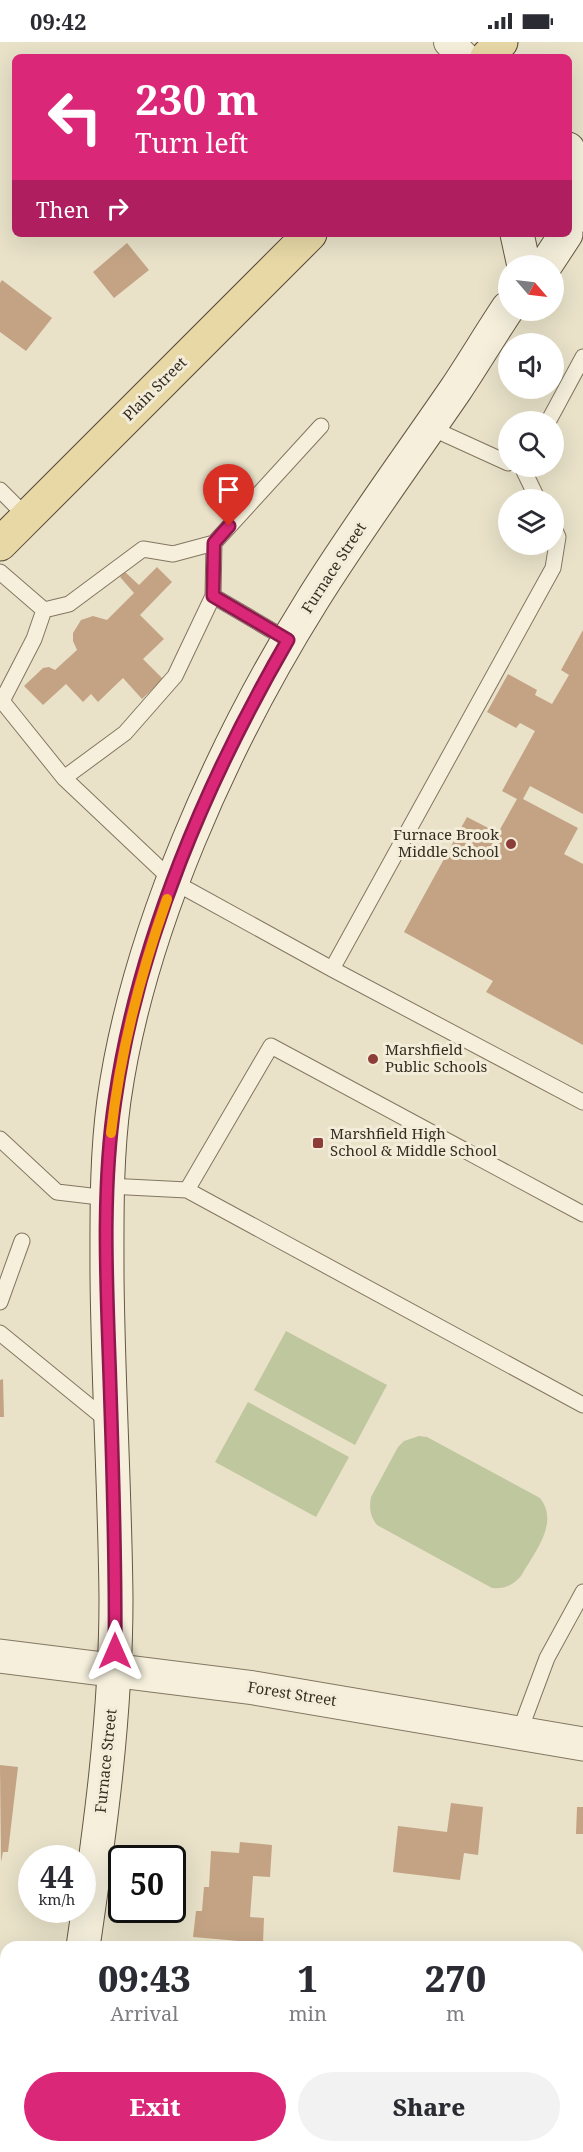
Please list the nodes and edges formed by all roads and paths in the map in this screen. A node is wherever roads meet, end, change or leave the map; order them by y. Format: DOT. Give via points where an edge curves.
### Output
graph roads {
  1 [pos="449,42"];
  2 [pos="501,42"];
  3 [pos="461,54"];
  4 [pos="490,54"];
  5 [pos="572,160"];
  6 [pos="572,203"];
  7 [pos="307,237"];
  8 [pos="518,237"];
  9 [pos="564,237"];
  10 [pos="522,255"];
  11 [pos="552,255"];
  12 [pos="499,321"];
  13 [pos="583,357"];
  14 [pos="554,411"];
  15 [pos="321,426"];
  16 [pos="429,427"];
  17 [pos="498,457"];
  18 [pos="0,490"];
  19 [pos="27,517"];
  20 [pos="214,543"];
  21 [pos="0,544"];
  22 [pos="555,555"];
  23 [pos="0,572"];
  24 [pos="213,596"];
  25 [pos="44,610"];
  26 [pos="288,640"];
  27 [pos="64,778"];
  28 [pos="174,882"];
  29 [pos="332,969"];
  30 [pos="583,1102"];
  31 [pos="0,1139"];
  32 [pos="187,1190"];
  33 [pos="108,1192"];
  34 [pos="583,1214"];
  35 [pos="22,1241"];
  36 [pos="0,1302"];
  37 [pos="0,1333"];
  38 [pos="583,1405"];
  39 [pos="111,1424"];
  40 [pos="583,1592"];
  41 [pos="0,1656"];
  42 [pos="115,1669"];
  43 [pos="519,1733"];
  44 [pos="583,1744"];
  45 [pos="84,1941"];
  1 -- 3 [label="street"];
  2 -- 4 [label="main road"];
  5 -- 6 [label="main road"];
  7 -- 19 [label="main road, Plain Street"];
  8 -- 10 [label="main road"];
  9 -- 11 [label="main road"];
  12 -- 16 [label="main road, Furnace Street"];
  13 -- 14 [label="lane"];
  15 -- 20 [label="lane"];
  16 -- 17 [label="lane"];
  16 -- 26 [label="main road, Furnace Street"];
  18 -- 19 [label="lane"];
  19 -- 21 [label="main road, Plain Street"];
  20 -- 24 [label="lane"];
  20 -- 25 [label="lane" via="173,554 142,549 69,604"];
  22 -- 29 [label="lane" via="553,568"];
  23 -- 25 [label="lane"];
  24 -- 26 [label="lane"];
  24 -- 27 [label="lane" via="175,676 125,733"];
  25 -- 27 [label="lane" via="34,639 2,701"];
  26 -- 28 [label="main road, Furnace Street" via="228,755"];
  27 -- 28 [label="lane"];
  28 -- 29 [label="lane"];
  28 -- 33 [label="main road, Furnace Street" via="122,1055 114,1101"];
  29 -- 30 [label="lane"];
  31 -- 33 [label="lane" via="57,1192"];
  32 -- 33 [label="lane"];
  32 -- 34 [label="lane" via="271,1046"];
  32 -- 38 [label="lane"];
  33 -- 39 [label="main road, Furnace Street"];
  35 -- 36 [label="lane"];
  37 -- 39 [label="lane"];
  39 -- 42 [label="main road, Furnace Street"];
  40 -- 43 [label="lane" via="547,1658"];
  41 -- 42 [label="main road, Forest Street"];
  42 -- 43 [label="main road, Forest Street" via="325,1699"];
  42 -- 45 [label="main road, Furnace Street" via="106,1777"];
  43 -- 44 [label="main road, Forest Street"];
}
